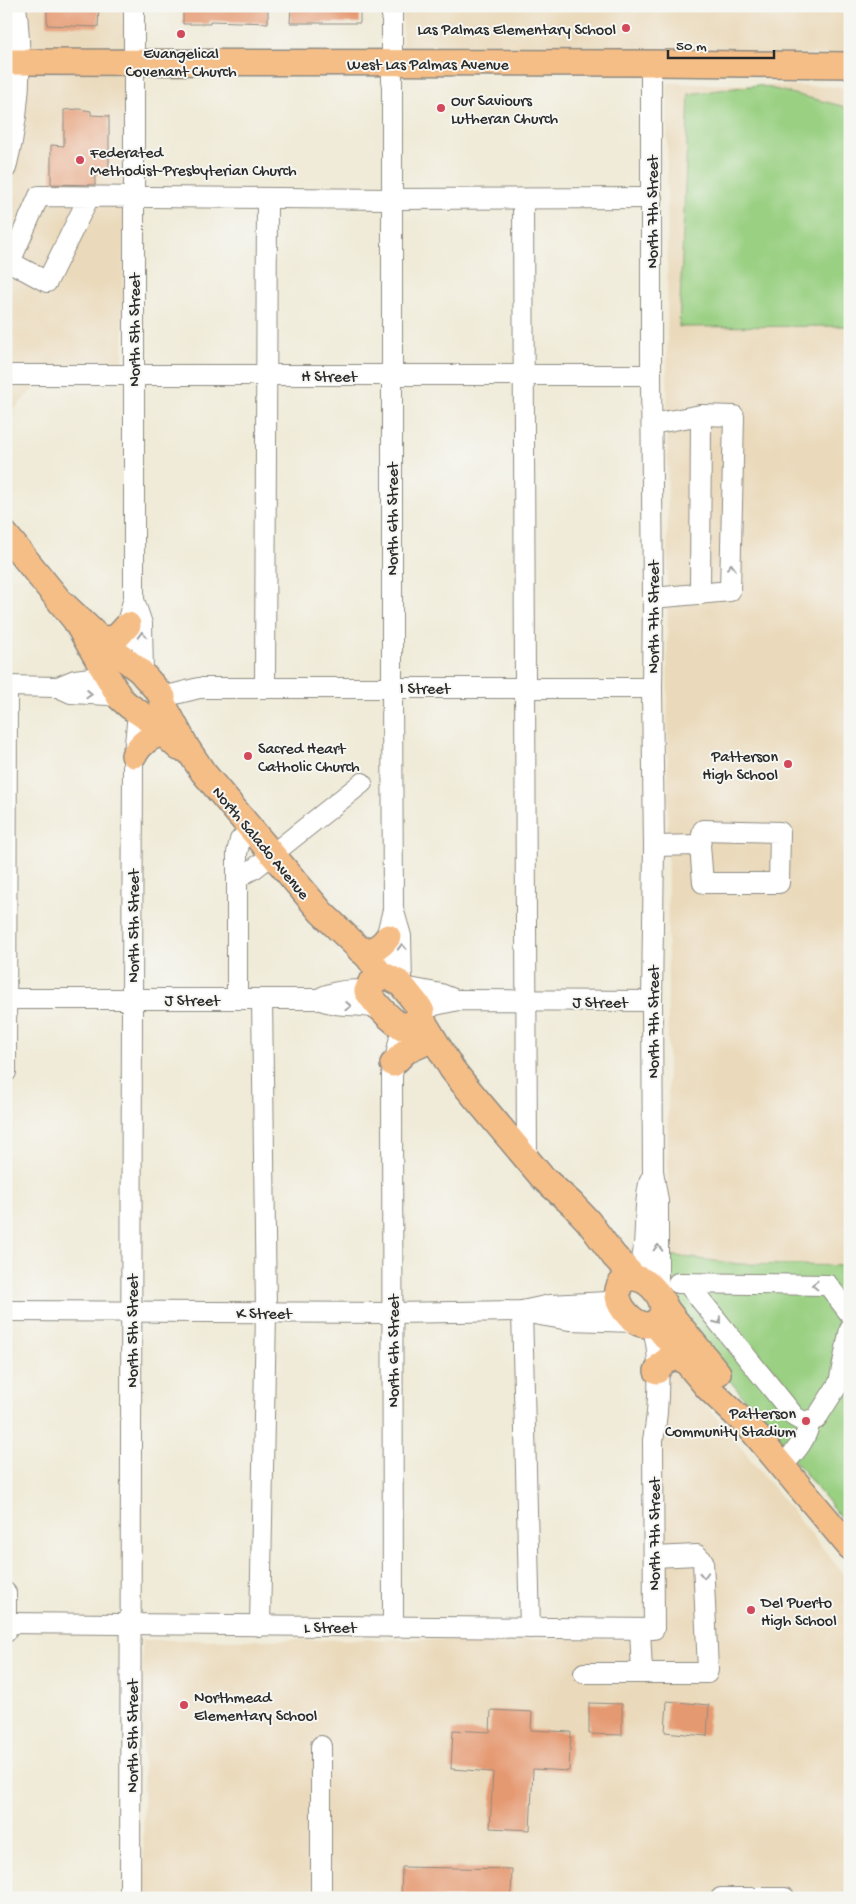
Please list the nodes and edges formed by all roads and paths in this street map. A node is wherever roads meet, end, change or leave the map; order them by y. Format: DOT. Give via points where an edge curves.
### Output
graph roads {
  1 [pos="16,6"];
  2 [pos="134,6"];
  3 [pos="392,6"];
  4 [pos="13,62"];
  5 [pos="133,62"];
  6 [pos="392,63"];
  7 [pos="651,63"];
  8 [pos="850,65"];
  9 [pos="6,168"];
  10 [pos="89,197"];
  11 [pos="133,198"];
  12 [pos="267,198"];
  13 [pos="652,198"];
  14 [pos="392,199"];
  15 [pos="523,199"];
  16 [pos="132,374"];
  17 [pos="266,374"];
  18 [pos="6,375"];
  19 [pos="391,375"];
  20 [pos="524,375"];
  21 [pos="651,375"];
  22 [pos="701,414"];
  23 [pos="652,424"];
  24 [pos="6,536"];
  25 [pos="700,594"];
  26 [pos="134,598"];
  27 [pos="653,598"];
  28 [pos="62,602"];
  29 [pos="128,625"];
  30 [pos="101,640"];
  31 [pos="7,686"];
  32 [pos="134,687"];
  33 [pos="265,687"];
  34 [pos="392,687"];
  35 [pos="525,688"];
  36 [pos="652,688"];
  37 [pos="163,733"];
  38 [pos="134,760"];
  39 [pos="203,772"];
  40 [pos="362,783"];
  41 [pos="251,830"];
  42 [pos="700,845"];
  43 [pos="654,846"];
  44 [pos="272,855"];
  45 [pos="238,877"];
  46 [pos="393,910"];
  47 [pos="321,912"];
  48 [pos="388,936"];
  49 [pos="360,950"];
  50 [pos="384,990"];
  51 [pos="7,999"];
  52 [pos="132,999"];
  53 [pos="237,999"];
  54 [pos="262,999"];
  55 [pos="458,1000"];
  56 [pos="526,1000"];
  57 [pos="652,1001"];
  58 [pos="412,1021"];
  59 [pos="422,1044"];
  60 [pos="393,1069"];
  61 [pos="6,1072"];
  62 [pos="463,1083"];
  63 [pos="534,1168"];
  64 [pos="653,1171"];
  65 [pos="627,1285"];
  66 [pos="672,1290"];
  67 [pos="6,1311"];
  68 [pos="522,1311"];
  69 [pos="131,1312"];
  70 [pos="266,1312"];
  71 [pos="392,1313"];
  72 [pos="850,1314"];
  73 [pos="645,1323"];
  74 [pos="850,1329"];
  75 [pos="685,1360"];
  76 [pos="658,1371"];
  77 [pos="810,1420"];
  78 [pos="751,1429"];
  79 [pos="653,1440"];
  80 [pos="782,1466"];
  81 [pos="850,1547"];
  82 [pos="654,1557"];
  83 [pos="6,1593"];
  84 [pos="6,1623"];
  85 [pos="131,1624"];
  86 [pos="260,1626"];
  87 [pos="393,1627"];
  88 [pos="530,1628"];
  89 [pos="647,1629"];
  90 [pos="6,1632"];
  91 [pos="584,1672"];
  92 [pos="642,1673"];
  93 [pos="321,1746"];
  94 [pos="130,1898"];
  95 [pos="322,1898"];
  96 [pos="721,1898"];
  97 [pos="785,1898"];
  1 -- 4 [label="street"];
  2 -- 5 [label="street, North 5th Street"];
  3 -- 6 [label="street, North 6th Street"];
  4 -- 5 [label="main road, West Las Palmas Avenue"];
  4 -- 9 [label="street" via="20,89"];
  5 -- 6 [label="main road, West Las Palmas Avenue"];
  5 -- 11 [label="street, North 5th Street"];
  6 -- 7 [label="main road, West Las Palmas Avenue"];
  6 -- 14 [label="street, North 6th Street"];
  7 -- 8 [label="main road, West Las Palmas Avenue"];
  7 -- 13 [label="street, North 7th Street"];
  10 -- 10 [label="street" via="38,196 10,262 47,282"];
  10 -- 11 [label="street"];
  11 -- 12 [label="street"];
  11 -- 16 [label="street, North 5th Street"];
  12 -- 14 [label="street"];
  12 -- 17 [label="street"];
  13 -- 15 [label="street"];
  13 -- 21 [label="street, North 7th Street"];
  14 -- 15 [label="street"];
  14 -- 19 [label="street, North 6th Street"];
  15 -- 20 [label="street"];
  16 -- 17 [label="street, H Street"];
  16 -- 18 [label="street, H Street"];
  16 -- 26 [label="street, North 5th Street"];
  17 -- 19 [label="street, H Street"];
  17 -- 33 [label="street"];
  19 -- 20 [label="street, H Street"];
  19 -- 34 [label="street, North 6th Street"];
  20 -- 21 [label="street, H Street"];
  20 -- 35 [label="street"];
  21 -- 23 [label="street, North 7th Street"];
  22 -- 23 [label="street"];
  22 -- 25 [label="street"];
  25 -- 22 [label="street, one-way" via="730,591 734,416"];
  23 -- 27 [label="street, North 7th Street"];
  24 -- 28 [label="main road, North Salado Avenue"];
  25 -- 27 [label="street"];
  26 -- 29 [label="street, North 5th Street"];
  32 -- 26 [label="street, North 5th Street, one-way" via="142,624"];
  27 -- 36 [label="street, North 7th Street"];
  28 -- 30 [label="main road, North Salado Avenue"];
  28 -- 32 [label="main road, North Salado Avenue" via="83,633"];
  29 -- 30 [label="main road" via="117,636"];
  29 -- 32 [label="street, North 5th Street"];
  30 -- 32 [label="main road, North Salado Avenue"];
  31 -- 32 [label="street, I Street" via="58,687 75,680"];
  31 -- 51 [label="street"];
  32 -- 33 [label="street, I Street"];
  32 -- 37 [label="main road, North Salado Avenue"];
  32 -- 38 [label="street, North 5th Street"];
  32 -- 39 [label="main road, North Salado Avenue" via="187,748"];
  33 -- 34 [label="street, I Street"];
  34 -- 35 [label="street, I Street"];
  34 -- 46 [label="street, North 6th Street"];
  35 -- 36 [label="street, I Street"];
  35 -- 56 [label="street"];
  36 -- 43 [label="street, North 7th Street"];
  37 -- 38 [label="main road" via="148,739 138,749"];
  37 -- 39 [label="main road, North Salado Avenue"];
  38 -- 52 [label="street, North 5th Street"];
  39 -- 41 [label="main road, North Salado Avenue"];
  40 -- 44 [label="street"];
  41 -- 44 [label="main road, North Salado Avenue"];
  41 -- 45 [label="street" via="240,840"];
  42 -- 42 [label="street" via="703,883 779,883 780,832 703,830"];
  42 -- 43 [label="street"];
  43 -- 57 [label="street, North 7th Street"];
  44 -- 45 [label="street"];
  44 -- 47 [label="main road, North Salado Avenue"];
  45 -- 53 [label="street"];
  46 -- 48 [label="street, North 6th Street"];
  50 -- 46 [label="street, one-way" via="401,936"];
  47 -- 49 [label="main road, North Salado Avenue"];
  47 -- 50 [label="main road, North Salado Avenue" via="347,951"];
  48 -- 49 [label="main road" via="377,948"];
  48 -- 50 [label="street, North 6th Street"];
  49 -- 50 [label="main road, North Salado Avenue"];
  50 -- 54 [label="street, J Street" via="334,992 318,999"];
  50 -- 55 [label="street, J Street" via="441,994"];
  50 -- 58 [label="main road, North Salado Avenue"];
  50 -- 58 [label="main road, North Salado Avenue"];
  50 -- 60 [label="street, North 6th Street"];
  51 -- 52 [label="street, J Street"];
  51 -- 61 [label="street"];
  52 -- 53 [label="street, J Street"];
  52 -- 69 [label="street, North 5th Street"];
  53 -- 54 [label="street, J Street"];
  54 -- 70 [label="street"];
  55 -- 56 [label="street, J Street"];
  55 -- 58 [label="street, J Street" via="435,1006"];
  56 -- 57 [label="street, J Street"];
  56 -- 63 [label="street"];
  57 -- 64 [label="street, North 7th Street"];
  58 -- 59 [label="main road, North Salado Avenue"];
  58 -- 60 [label="street, North 6th Street"];
  58 -- 62 [label="main road, North Salado Avenue"];
  59 -- 60 [label="main road" via="406,1051"];
  59 -- 62 [label="main road, North Salado Avenue"];
  60 -- 71 [label="street, North 6th Street"];
  62 -- 63 [label="main road, North Salado Avenue"];
  63 -- 65 [label="main road, North Salado Avenue" via="588,1221 614,1256"];
  64 -- 65 [label="street, North 7th Street" via="644,1208 643,1258"];
  66 -- 64 [label="street, North 7th Street, one-way" via="658,1278 658,1201"];
  65 -- 66 [label="main road"];
  65 -- 68 [label="street, K Street" via="607,1302 550,1305"];
  65 -- 73 [label="main road" via="622,1306"];
  72 -- 66 [label="street, one-way" via="828,1285"];
  66 -- 73 [label="main road" via="660,1318"];
  66 -- 77 [label="street, one-way" via="795,1416 804,1422"];
  66 -- 78 [label="main road" via="667,1310 730,1390"];
  67 -- 69 [label="street, K Street"];
  68 -- 71 [label="street, K Street"];
  68 -- 73 [label="street, K Street" via="569,1320"];
  68 -- 88 [label="street"];
  69 -- 70 [label="street, K Street"];
  69 -- 85 [label="street, North 5th Street"];
  70 -- 71 [label="street, K Street"];
  70 -- 86 [label="street"];
  71 -- 87 [label="street, North 6th Street"];
  73 -- 75 [label="main road"];
  73 -- 76 [label="street, North 7th Street" via="656,1339"];
  73 -- 79 [label="street, North 7th Street" via="646,1417"];
  74 -- 77 [label="street" via="839,1383 816,1419"];
  75 -- 76 [label="main road" via="668,1359"];
  75 -- 78 [label="main road" via="721,1402"];
  76 -- 79 [label="street, North 7th Street"];
  77 -- 80 [label="street" via="807,1434"];
  78 -- 80 [label="main road"];
  79 -- 82 [label="street, North 7th Street"];
  80 -- 81 [label="main road"];
  82 -- 89 [label="street, North 7th Street"];
  82 -- 92 [label="street, one-way" via="697,1555 703,1560 708,1670 704,1674"];
  83 -- 84 [label="street"];
  84 -- 85 [label="street, L Street"];
  84 -- 90 [label="street"];
  85 -- 86 [label="street, L Street"];
  85 -- 94 [label="street, North 5th Street"];
  86 -- 87 [label="street, L Street"];
  87 -- 88 [label="street, L Street"];
  88 -- 89 [label="street, L Street"];
  89 -- 92 [label="street, North 7th Street"];
  91 -- 92 [label="street"];
  93 -- 95 [label="street"];
  96 -- 97 [label="street"];
}
